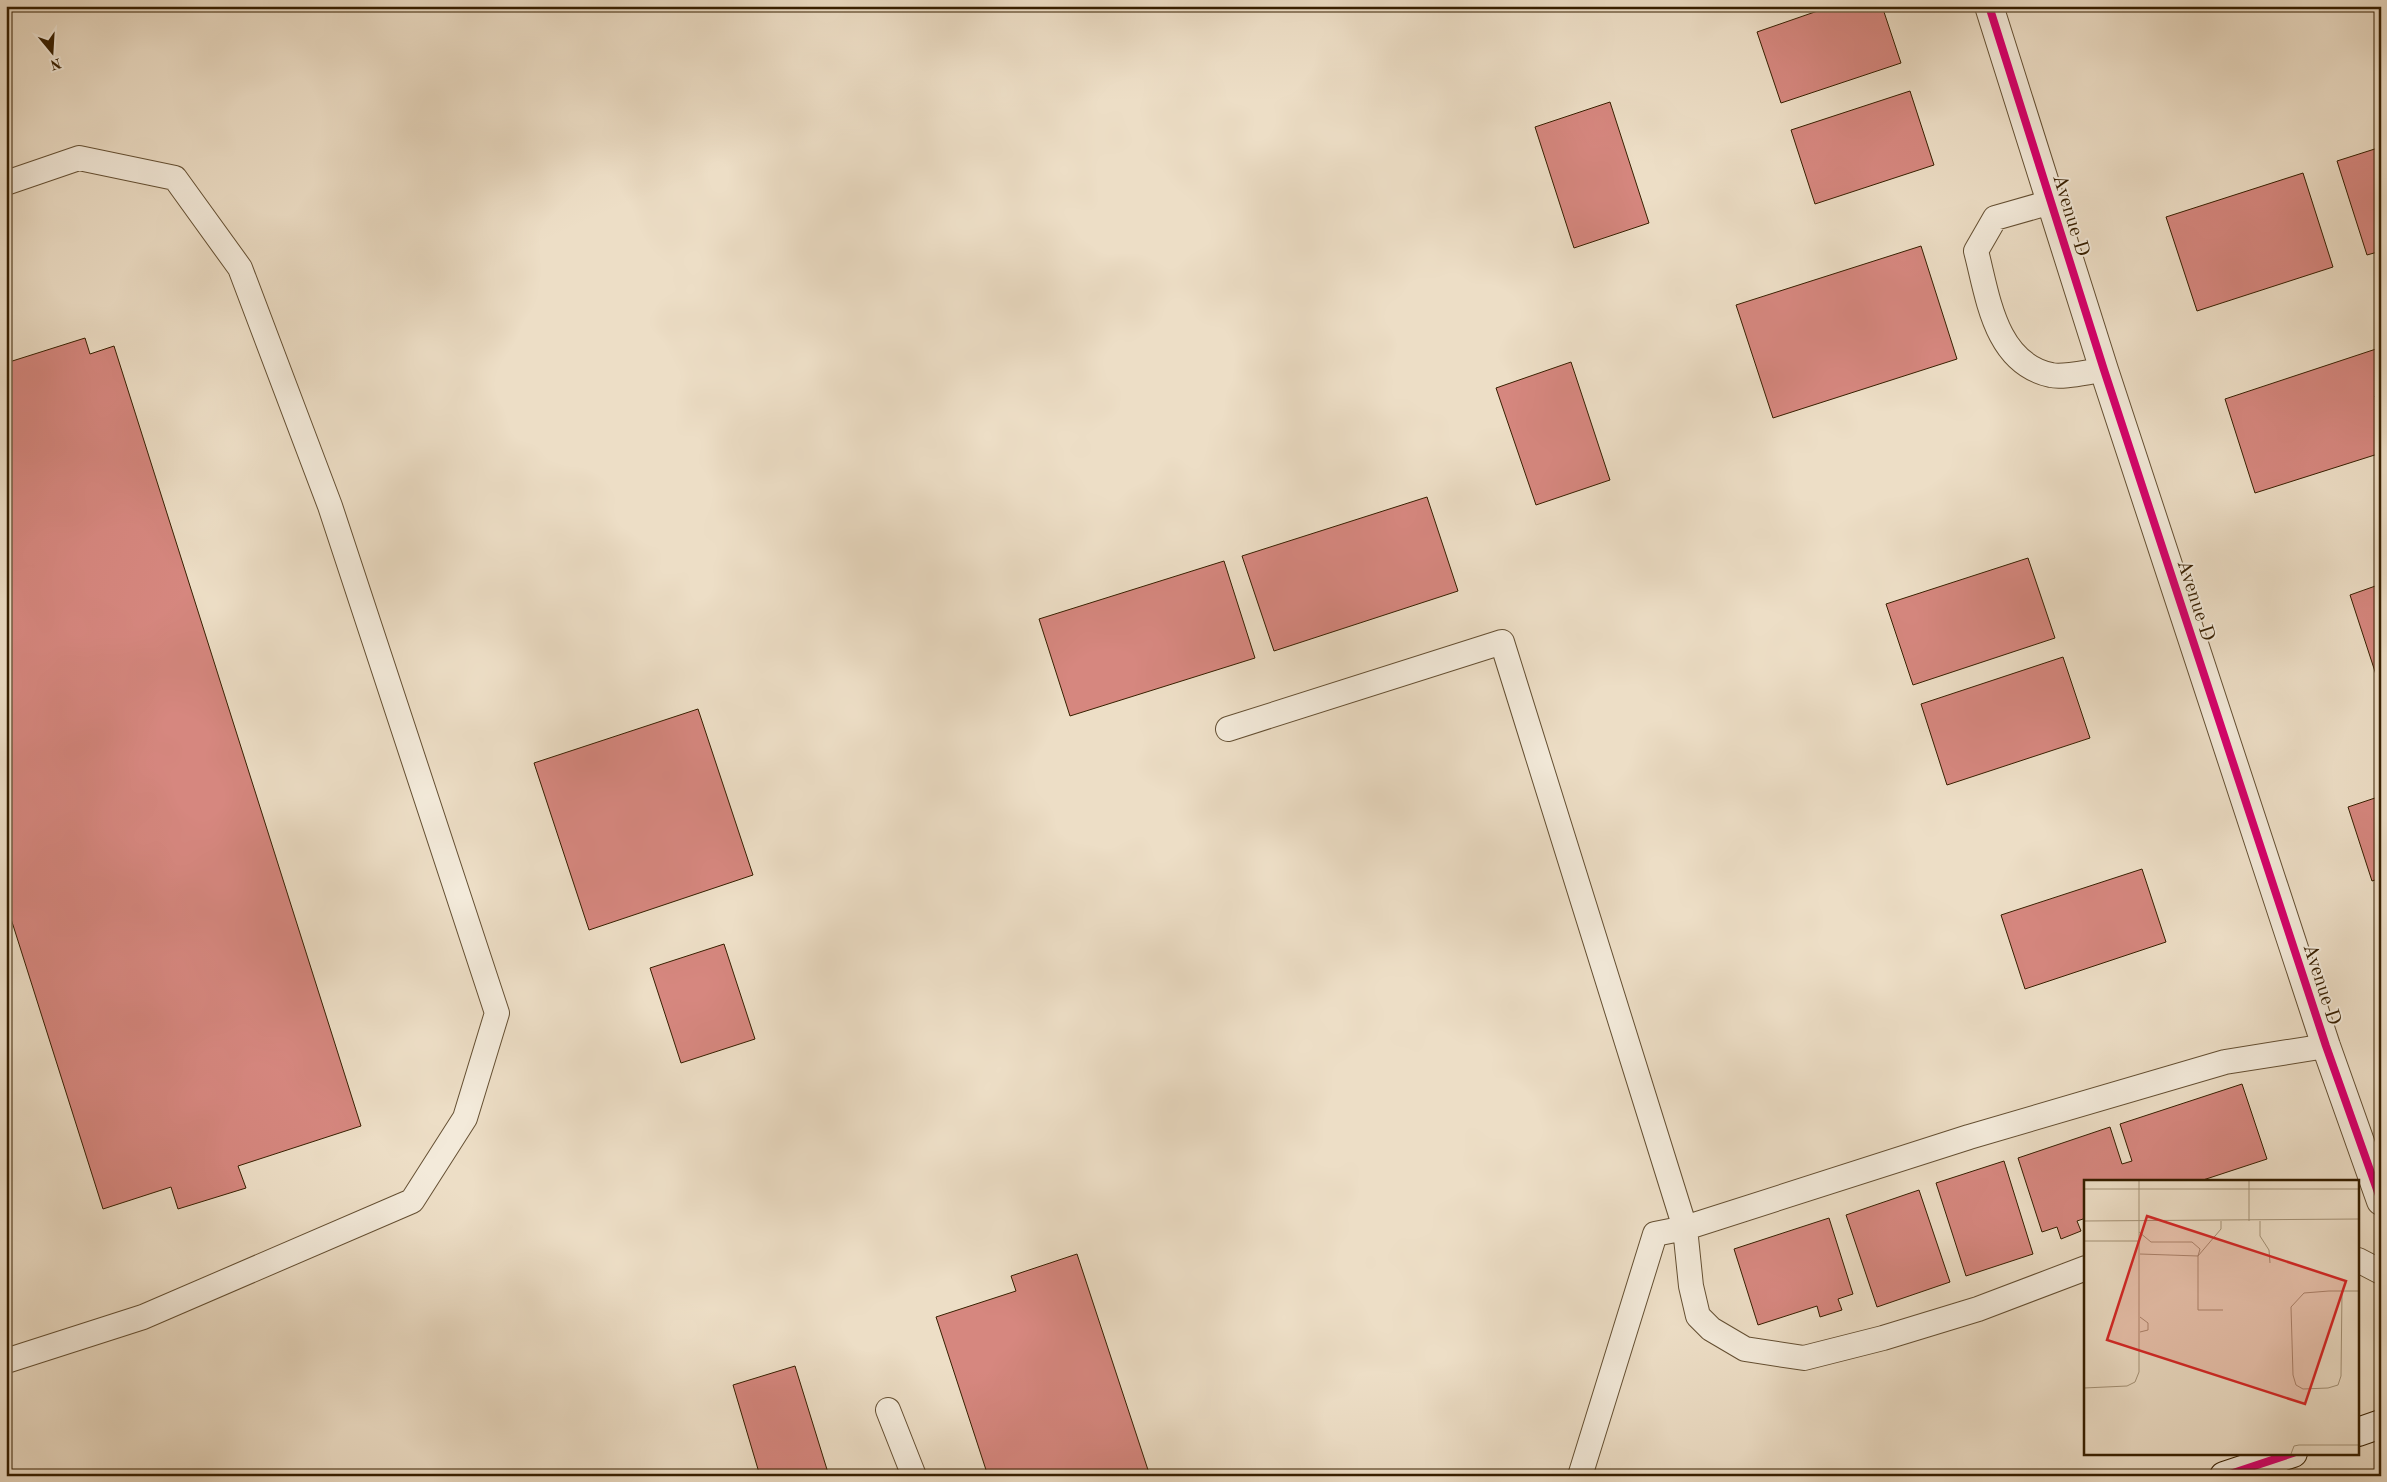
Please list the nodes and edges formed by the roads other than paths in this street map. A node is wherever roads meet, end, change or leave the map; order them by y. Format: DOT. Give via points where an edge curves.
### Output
graph roads {
  1 [pos="1989,6"];
  2 [pos="6,183"];
  3 [pos="2051,202"];
  4 [pos="2104,370"];
  5 [pos="1228,729"];
  6 [pos="2326,1046"];
  7 [pos="2379,1193"];
  8 [pos="1685,1228"];
  9 [pos="2360,1261"];
  10 [pos="2084,1269"];
  11 [pos="2381,1272"];
  12 [pos="7,1358"];
  13 [pos="888,1410"];
  14 [pos="2381,1424"];
  15 [pos="2360,1431"];
  16 [pos="2290,1454"];
  17 [pos="914,1476"];
  18 [pos="1580,1476"];
  19 [pos="2224,1476"];
  1 -- 3 [label="street, Avenue D"];
  2 -- 12 [label="lane" via="79,158 175,178 240,268 330,506 497,1013 465,1118 412,1201 143,1317"];
  3 -- 4 [label="street, Avenue D"];
  3 -- 4 [label="lane" via="1995,218 1976,251 1997,330 2019,360 2052,376"];
  4 -- 6 [label="street, Avenue D"];
  5 -- 8 [label="lane" via="1502,642"];
  6 -- 7 [label="street, Avenue D"];
  6 -- 8 [label="lane" via="2225,1062 1969,1138"];
  8 -- 10 [label="lane" via="1691,1286 1698,1316 1711,1329 1745,1349 1804,1358 1978,1309"];
  8 -- 18 [label="lane" via="1655,1234"];
  9 -- 11 [label="lane"];
  13 -- 17 [label="lane"];
  14 -- 15 [label="street"];
  16 -- 19 [label="street"];
}
